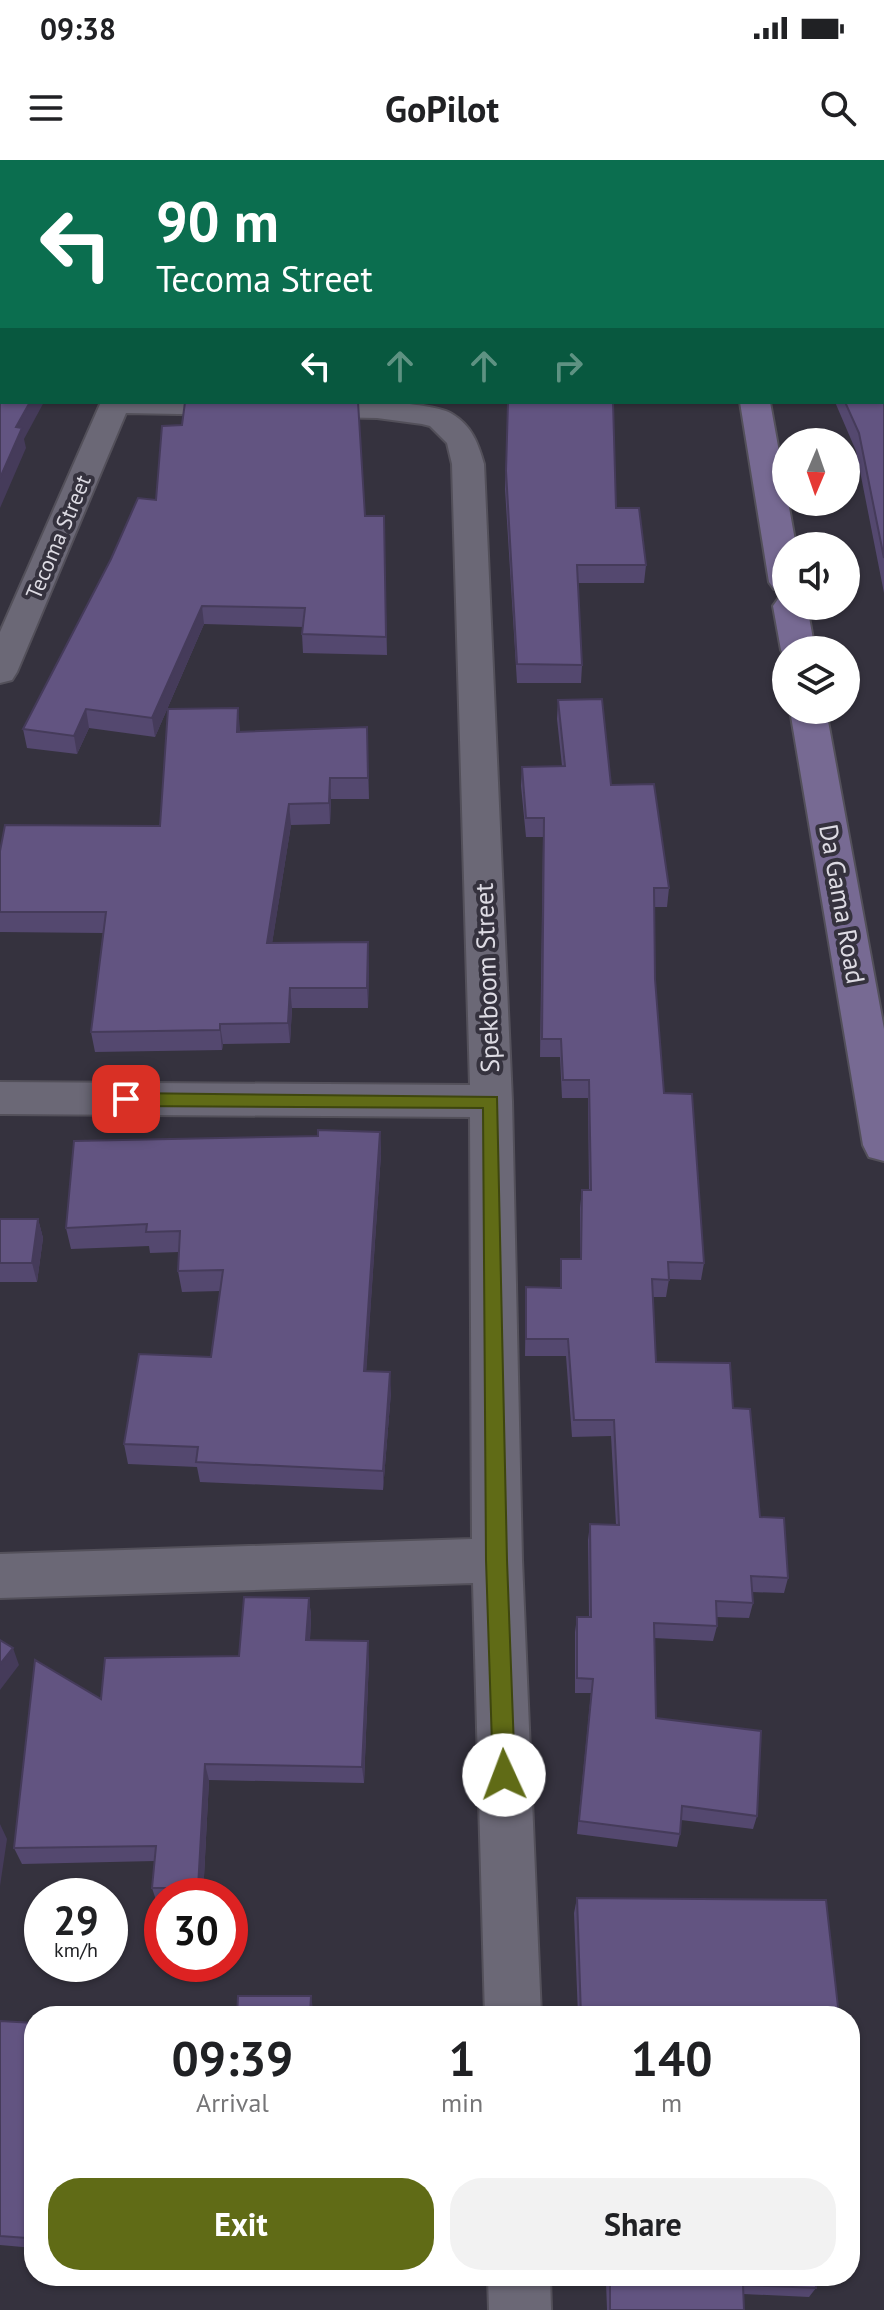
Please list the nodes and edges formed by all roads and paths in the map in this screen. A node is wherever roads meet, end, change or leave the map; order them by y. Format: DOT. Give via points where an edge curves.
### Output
graph roads {
  1 [pos="116,404"];
  2 [pos="160,404"];
  3 [pos="755,404"];
  4 [pos="777,532"];
  5 [pos="0,672"];
  6 [pos="810,724"];
  7 [pos="0,1098"];
  8 [pos="491,1101"];
  9 [pos="884,1145"];
  10 [pos="497,1560"];
  11 [pos="0,1576"];
  12 [pos="513,2006"];
  13 [pos="519,2286"];
  14 [pos="520,2310"];
  1 -- 5 [label="street, Tecoma Street"];
  2 -- 8 [label="street, Spekboom Street" via="377,409 441,420 462,440 468,464"];
  3 -- 4 [label="street"];
  6 -- 9 [label="street, Da Gama Road"];
  7 -- 8 [label="street"];
  8 -- 10 [label="street, Spekboom Street"];
  10 -- 11 [label="street"];
  10 -- 12 [label="street, Spekboom Street"];
  13 -- 14 [label="street"];
}
